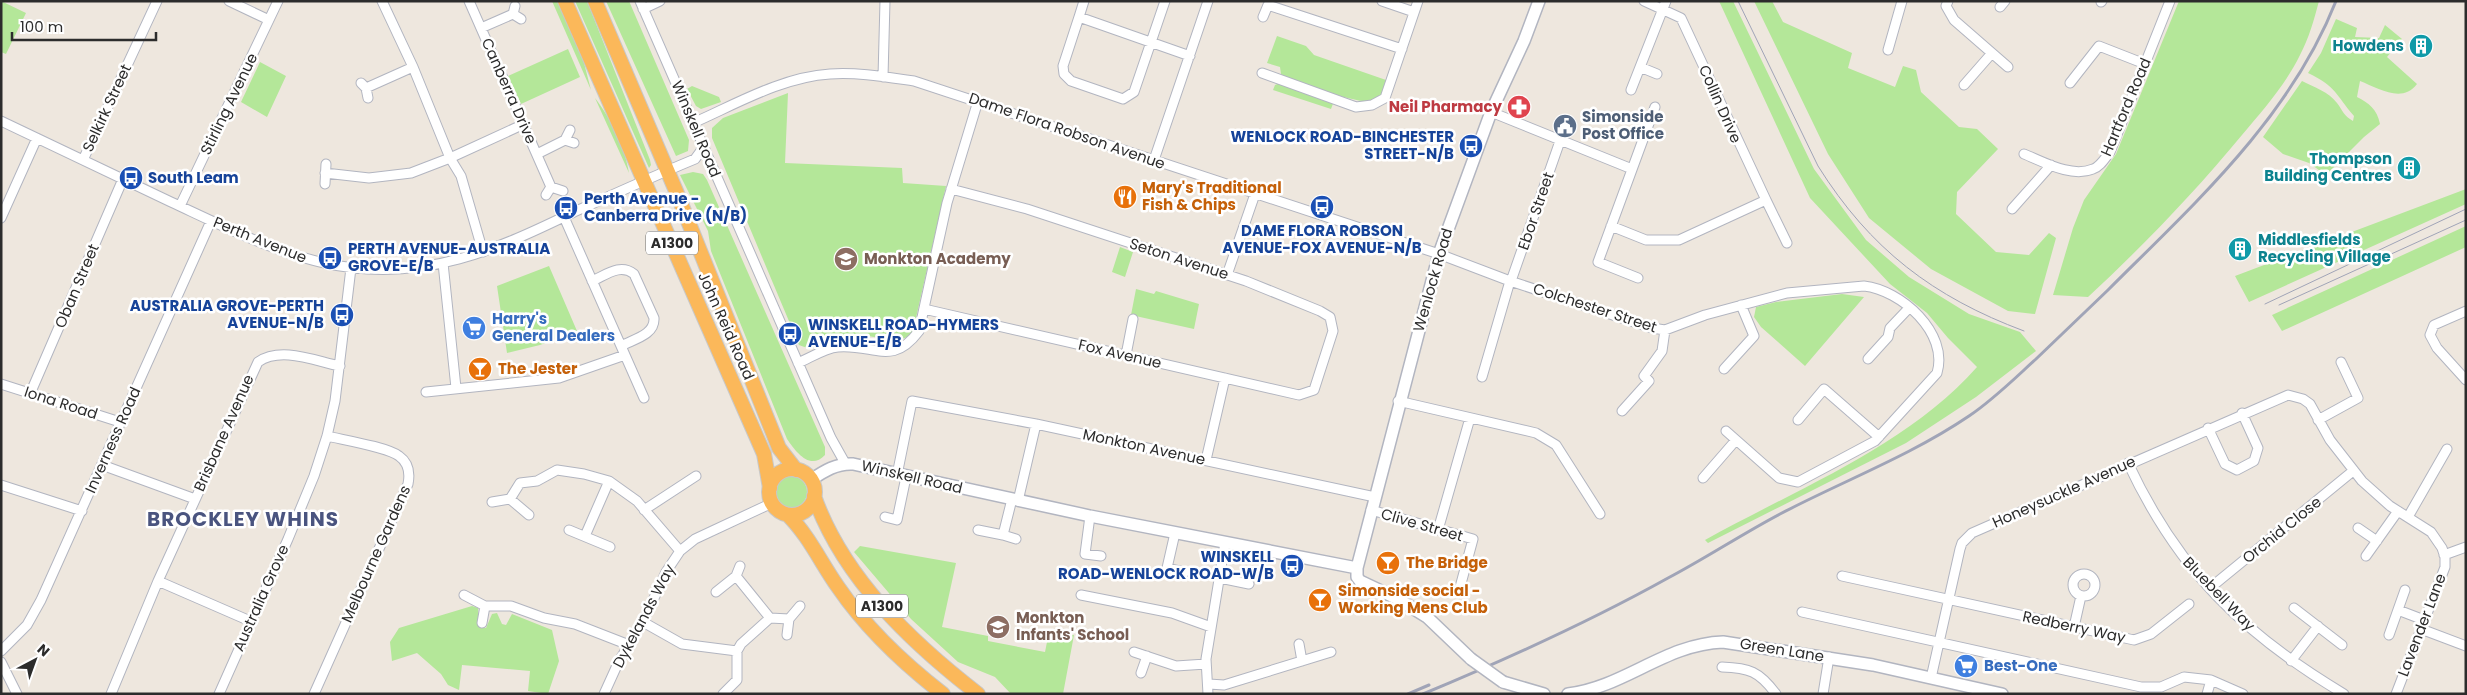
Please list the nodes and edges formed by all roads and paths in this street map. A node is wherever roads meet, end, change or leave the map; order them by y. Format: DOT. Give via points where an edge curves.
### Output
graph roads {
  1 [pos="157,1"];
  2 [pos="229,1"];
  3 [pos="278,1"];
  4 [pos="382,1"];
  5 [pos="469,1"];
  6 [pos="565,1"];
  7 [pos="595,1"];
  8 [pos="660,1"];
  9 [pos="885,1"];
  10 [pos="1084,1"];
  11 [pos="1165,1"];
  12 [pos="1208,1"];
  13 [pos="1382,1"];
  14 [pos="1418,1"];
  15 [pos="1539,1"];
  16 [pos="1644,1"];
  17 [pos="1902,1"];
  18 [pos="1948,1"];
  19 [pos="2170,1"];
  20 [pos="641,5"];
  21 [pos="1664,5"];
  22 [pos="1414,12"];
  23 [pos="516,13"];
  24 [pos="1079,17"];
  25 [pos="1263,17"];
  26 [pos="269,20"];
  27 [pos="481,28"];
  28 [pos="1151,42"];
  29 [pos="1402,49"];
  30 [pos="1888,50"];
  31 [pos="1992,53"];
  32 [pos="1190,56"];
  33 [pos="2144,64"];
  34 [pos="413,67"];
  35 [pos="1640,67"];
  36 [pos="2008,67"];
  37 [pos="1262,73"];
  38 [pos="1657,74"];
  39 [pos="883,77"];
  40 [pos="2070,83"];
  41 [pos="1964,85"];
  42 [pos="1631,90"];
  43 [pos="368,98"];
  44 [pos="978,101"];
  45 [pos="1655,107"];
  46 [pos="1491,112"];
  47 [pos="1,121"];
  48 [pos="693,123"];
  49 [pos="524,124"];
  50 [pos="570,130"];
  51 [pos="38,138"];
  52 [pos="1560,141"];
  53 [pos="703,148"];
  54 [pos="537,154"];
  55 [pos="2024,154"];
  56 [pos="450,158"];
  57 [pos="83,160"];
  58 [pos="1154,160"];
  59 [pos="2051,165"];
  60 [pos="1632,168"];
  61 [pos="667,171"];
  62 [pos="123,179"];
  63 [pos="644,180"];
  64 [pos="325,184"];
  65 [pos="551,186"];
  66 [pos="951,189"];
  67 [pos="563,191"];
  68 [pos="1255,194"];
  69 [pos="546,195"];
  70 [pos="1766,200"];
  71 [pos="180,206"];
  72 [pos="2012,209"];
  73 [pos="564,217"];
  74 [pos="1,218"];
  75 [pos="211,221"];
  76 [pos="1610,226"];
  77 [pos="1787,243"];
  78 [pos="483,252"];
  79 [pos="1439,254"];
  80 [pos="443,263"];
  81 [pos="351,268"];
  82 [pos="1227,275"];
  83 [pos="1638,278"];
  84 [pos="592,281"];
  85 [pos="1511,281"];
  86 [pos="1741,305"];
  87 [pos="1909,308"];
  88 [pos="924,309"];
  89 [pos="2466,311"];
  90 [pos="1133,319"];
  91 [pos="1665,330"];
  92 [pos="621,346"];
  93 [pos="625,355"];
  94 [pos="1126,355"];
  95 [pos="1868,360"];
  96 [pos="2341,362"];
  97 [pos="798,363"];
  98 [pos="340,366"];
  99 [pos="1724,369"];
  100 [pos="1482,377"];
  101 [pos="1225,378"];
  102 [pos="2466,380"];
  103 [pos="1,384"];
  104 [pos="456,388"];
  105 [pos="1314,390"];
  106 [pos="426,392"];
  107 [pos="30,394"];
  108 [pos="644,398"];
  109 [pos="1398,401"];
  110 [pos="1622,411"];
  111 [pos="2242,413"];
  112 [pos="1470,418"];
  113 [pos="1798,420"];
  114 [pos="2318,420"];
  115 [pos="120,422"];
  116 [pos="1036,424"];
  117 [pos="2208,428"];
  118 [pos="1726,431"];
  119 [pos="327,436"];
  120 [pos="1879,437"];
  121 [pos="1736,440"];
  122 [pos="2447,449"];
  123 [pos="1206,460"];
  124 [pos="2128,463"];
  125 [pos="844,464"];
  126 [pos="102,465"];
  127 [pos="796,470"];
  128 [pos="2353,470"];
  129 [pos="696,476"];
  130 [pos="902,476"];
  131 [pos="1703,478"];
  132 [pos="811,480"];
  133 [pos="609,481"];
  134 [pos="1,485"];
  135 [pos="770,488"];
  136 [pos="814,496"];
  137 [pos="1375,497"];
  138 [pos="195,499"];
  139 [pos="510,499"];
  140 [pos="1015,500"];
  141 [pos="492,502"];
  142 [pos="772,503"];
  143 [pos="644,510"];
  144 [pos="1372,510"];
  145 [pos="82,511"];
  146 [pos="2398,511"];
  147 [pos="1600,514"];
  148 [pos="529,515"];
  149 [pos="788,515"];
  150 [pos="1090,516"];
  151 [pos="885,517"];
  152 [pos="2408,518"];
  153 [pos="2358,528"];
  154 [pos="569,530"];
  155 [pos="978,530"];
  156 [pos="1438,530"];
  157 [pos="1174,533"];
  158 [pos="1003,535"];
  159 [pos="585,536"];
  160 [pos="1016,539"];
  161 [pos="833,540"];
  162 [pos="2377,541"];
  163 [pos="1225,543"];
  164 [pos="610,547"];
  165 [pos="2466,547"];
  166 [pos="680,551"];
  167 [pos="2444,555"];
  168 [pos="1101,556"];
  169 [pos="2366,556"];
  170 [pos="740,566"];
  171 [pos="1357,568"];
  172 [pos="1185,572"];
  173 [pos="736,576"];
  174 [pos="1842,576"];
  175 [pos="1220,578"];
  176 [pos="158,581"];
  177 [pos="1249,584"];
  178 [pos="2210,588"];
  179 [pos="2406,590"];
  180 [pos="1459,591"];
  181 [pos="716,592"];
  182 [pos="464,595"];
  183 [pos="1081,595"];
  184 [pos="2081,596"];
  185 [pos="1948,600"];
  186 [pos="2189,604"];
  187 [pos="485,606"];
  188 [pos="800,606"];
  189 [pos="2294,608"];
  190 [pos="2398,610"];
  191 [pos="1802,612"];
  192 [pos="770,618"];
  193 [pos="789,619"];
  194 [pos="250,621"];
  195 [pos="643,622"];
  196 [pos="482,623"];
  197 [pos="2423,625"];
  198 [pos="2318,626"];
  199 [pos="2074,627"];
  200 [pos="1211,628"];
  201 [pos="787,635"];
  202 [pos="2389,635"];
  203 [pos="1939,641"];
  204 [pos="1299,644"];
  205 [pos="629,645"];
  206 [pos="2342,645"];
  207 [pos="2466,646"];
  208 [pos="1,651"];
  209 [pos="737,651"];
  210 [pos="1134,652"];
  211 [pos="1331,652"];
  212 [pos="1147,656"];
  213 [pos="1829,657"];
  214 [pos="1742,658"];
  215 [pos="903,661"];
  216 [pos="1302,661"];
  217 [pos="2292,661"];
  218 [pos="1,662"];
  219 [pos="1206,664"];
  220 [pos="1722,667"];
  221 [pos="1740,668"];
  222 [pos="1141,673"];
  223 [pos="1931,678"];
  224 [pos="2211,680"];
  225 [pos="1209,684"];
  226 [pos="17,694"];
  227 [pos="111,694"];
  228 [pos="219,694"];
  229 [pos="314,694"];
  230 [pos="604,694"];
  231 [pos="723,694"];
  232 [pos="942,694"];
  233 [pos="978,694"];
  234 [pos="1208,694"];
  235 [pos="1544,694"];
  236 [pos="1568,694"];
  237 [pos="1776,694"];
  238 [pos="1823,694"];
  239 [pos="2002,694"];
  240 [pos="2207,694"];
  241 [pos="2243,694"];
  242 [pos="2344,694"];
  243 [pos="2396,694"];
  1 -- 57 [label="street, Selkirk Street"];
  2 -- 26 [label="street"];
  3 -- 26 [label="street, Stirling Avenue"];
  4 -- 34 [label="street"];
  5 -- 27 [label="street, Canberra Drive"];
  6 -- 63 [label="highway, John Reid Road / A1300"];
  7 -- 61 [label="highway, John Reid Road / A1300"];
  8 -- 20 [label="street"];
  9 -- 39 [label="street"];
  10 -- 24 [label="street"];
  11 -- 28 [label="street"];
  12 -- 32 [label="street"];
  13 -- 22 [label="street"];
  14 -- 22 [label="street"];
  15 -- 46 [label="street, Wenlock Road"];
  16 -- 21 [label="street"];
  17 -- 30 [label="street"];
  18 -- 31 [label="street" via="1946,6 1954,20"];
  19 -- 33 [label="street, Hartford Road"];
  20 -- 48 [label="street, Winskell Road"];
  21 -- 35 [label="street"];
  21 -- 70 [label="street, Collin Drive" via="1681,18"];
  22 -- 29 [label="street"];
  23 -- 27 [label="street, Canberra Drive"];
  24 -- 28 [label="street"];
  24 -- 28 [label="street" via="1063,70 1071,81 1127,98 1134,92"];
  25 -- 29 [label="street" via="1268,5"];
  26 -- 71 [label="street, Stirling Avenue"];
  27 -- 49 [label="street, Canberra Drive"];
  28 -- 32 [label="street"];
  29 -- 37 [label="street" via="1385,98 1356,108"];
  31 -- 36 [label="street"];
  31 -- 41 [label="street"];
  32 -- 58 [label="street"];
  33 -- 40 [label="street" via="2099,46"];
  33 -- 59 [label="street, Hartford Road" via="2110,152 2103,162 2094,169 2080,172"];
  34 -- 43 [label="street" via="363,85"];
  34 -- 56 [label="street"];
  35 -- 38 [label="street"];
  35 -- 42 [label="street"];
  39 -- 44 [label="street, Dame Flora Robson Avenue" via="914,81"];
  39 -- 48 [label="street, Dame Flora Robson Avenue" via="830,74 805,77"];
  44 -- 58 [label="street, Dame Flora Robson Avenue"];
  44 -- 66 [label="street"];
  45 -- 60 [label="street"];
  46 -- 52 [label="street"];
  46 -- 79 [label="street, Wenlock Road"];
  47 -- 51 [label="street, Perth Avenue"];
  48 -- 53 [label="street, Winskell Road"];
  49 -- 54 [label="street, Canberra Drive"];
  49 -- 56 [label="street"];
  50 -- 54 [label="street, Canberra Drive" via="570,142"];
  51 -- 57 [label="street, Perth Avenue"];
  51 -- 74 [label="street"];
  52 -- 60 [label="street"];
  52 -- 85 [label="street, Ebor Street"];
  53 -- 61 [label="street" via="695,159"];
  53 -- 97 [label="street, Winskell Road"];
  54 -- 65 [label="street, Canberra Drive"];
  55 -- 59 [label="street, Hartford Road"];
  56 -- 64 [label="street" via="411,173 369,178 326,168"];
  56 -- 78 [label="street" via="461,176"];
  57 -- 62 [label="street, Perth Avenue"];
  58 -- 68 [label="street, Dame Flora Robson Avenue"];
  59 -- 72 [label="street"];
  60 -- 76 [label="street"];
  61 -- 63 [label="street"];
  61 -- 127 [label="highway, John Reid Road / A1300" via="779,448"];
  62 -- 71 [label="street, Perth Avenue"];
  62 -- 107 [label="street, Oban Street"];
  63 -- 73 [label="street, Perth Avenue"];
  63 -- 135 [label="highway, John Reid Road / A1300" via="764,454"];
  65 -- 67 [label="street"];
  65 -- 69 [label="street"];
  66 -- 82 [label="street, Seton Avenue" via="1027,210"];
  66 -- 88 [label="street"];
  68 -- 79 [label="street, Dame Flora Robson Avenue"];
  68 -- 82 [label="street"];
  70 -- 76 [label="street" via="1679,240 1646,240"];
  70 -- 77 [label="street, Collin Drive"];
  71 -- 75 [label="street, Perth Avenue"];
  73 -- 78 [label="street, Perth Avenue"];
  73 -- 84 [label="street"];
  75 -- 81 [label="street, Perth Avenue" via="283,253"];
  75 -- 115 [label="street, Inverness Road"];
  76 -- 83 [label="street" via="1598,262"];
  78 -- 80 [label="street, Perth Avenue"];
  79 -- 85 [label="street, Colchester Street"];
  79 -- 109 [label="street, Wenlock Road"];
  80 -- 81 [label="street, Perth Avenue" via="399,269"];
  80 -- 104 [label="street"];
  81 -- 98 [label="street, Australia Grove"];
  82 -- 105 [label="street, Seton Avenue" via="1330,317 1332,331"];
  84 -- 92 [label="street"];
  84 -- 92 [label="street" via="620,268 627,269 634,274 654,318 651,331"];
  85 -- 91 [label="street, Colchester Street"];
  85 -- 100 [label="street, Ebor Street"];
  86 -- 87 [label="street, Colchester Street" via="1787,293 1864,286 1892,294"];
  86 -- 91 [label="street, Colchester Street"];
  86 -- 99 [label="street" via="1754,336"];
  87 -- 95 [label="street" via="1890,328 1888,337"];
  87 -- 120 [label="street, Colchester Street" via="1928,326 1937,342 1941,360 1937,373"];
  88 -- 94 [label="street, Fox Avenue"];
  88 -- 97 [label="street" via="919,331 908,345 893,353 854,346 835,347"];
  89 -- 102 [label="street" via="2434,326 2430,336 2447,361"];
  90 -- 94 [label="street"];
  91 -- 110 [label="street" via="1662,351 1644,376 1649,381"];
  92 -- 93 [label="street"];
  93 -- 104 [label="street" via="558,378"];
  93 -- 108 [label="street"];
  94 -- 101 [label="street, Fox Avenue"];
  96 -- 114 [label="street" via="2358,398"];
  97 -- 125 [label="street, Winskell Road"];
  98 -- 119 [label="street, Australia Grove"];
  98 -- 138 [label="street, Brisbane Avenue" via="275,354 258,362"];
  101 -- 105 [label="street, Fox Avenue" via="1299,395"];
  101 -- 123 [label="street"];
  103 -- 107 [label="street, Iona Road"];
  104 -- 106 [label="street"];
  107 -- 115 [label="street, Iona Road"];
  109 -- 112 [label="street"];
  109 -- 137 [label="street, Wenlock Road"];
  111 -- 114 [label="street, Honeysuckle Avenue" via="2288,395 2310,404"];
  111 -- 117 [label="street, Honeysuckle Avenue"];
  111 -- 117 [label="street" via="2258,448 2254,461 2237,470 2225,464"];
  112 -- 147 [label="street" via="1536,433 1556,445"];
  112 -- 156 [label="street"];
  113 -- 120 [label="street" via="1824,389"];
  114 -- 128 [label="street"];
  115 -- 126 [label="street, Inverness Road"];
  116 -- 123 [label="street, Monkton Avenue"];
  116 -- 130 [label="street, Monkton Avenue" via="912,401"];
  116 -- 140 [label="street"];
  117 -- 124 [label="street, Honeysuckle Avenue"];
  118 -- 121 [label="street, Colchester Street"];
  119 -- 194 [label="street, Australia Grove" via="288,539"];
  119 -- 229 [label="street, Melbourne Gardens" via="399,455 410,477"];
  120 -- 121 [label="street, Colchester Street" via="1798,482 1779,478"];
  121 -- 131 [label="street"];
  122 -- 152 [label="street"];
  123 -- 137 [label="street, Monkton Avenue"];
  124 -- 178 [label="street, Bluebell Way" via="2147,504 2167,536"];
  124 -- 185 [label="street, Honeysuckle Avenue" via="1972,533 1962,543"];
  125 -- 130 [label="street, Winskell Road"];
  125 -- 132 [label="street" via="832,467"];
  126 -- 138 [label="street"];
  126 -- 145 [label="street, Inverness Road"];
  127 -- 132 [label="highway"];
  127 -- 135 [label="highway" via="776,476"];
  128 -- 146 [label="street"];
  128 -- 178 [label="street, Orchid Close"];
  129 -- 143 [label="street"];
  130 -- 140 [label="street, Winskell Road"];
  130 -- 151 [label="street" via="897,520"];
  132 -- 136 [label="highway"];
  133 -- 139 [label="street" via="557,470 537,481 520,483"];
  133 -- 143 [label="street"];
  133 -- 159 [label="street"];
  134 -- 145 [label="street"];
  135 -- 142 [label="highway"];
  136 -- 149 [label="highway" via="812,503 802,512"];
  136 -- 161 [label="highway, A1300"];
  137 -- 144 [label="street, Wenlock Road"];
  138 -- 176 [label="street, Brisbane Avenue"];
  139 -- 141 [label="street"];
  139 -- 148 [label="street"];
  140 -- 150 [label="street, Winskell Road"];
  140 -- 158 [label="street"];
  142 -- 149 [label="highway"];
  142 -- 166 [label="street, Dykelands Way" via="695,539"];
  143 -- 166 [label="street"];
  144 -- 156 [label="street, Clive Street"];
  144 -- 171 [label="street, Wenlock Road"];
  145 -- 208 [label="street, Inverness Road" via="35,612 18,636"];
  146 -- 152 [label="street"];
  146 -- 162 [label="street"];
  149 -- 215 [label="highway, A1300" via="806,535 840,590"];
  150 -- 157 [label="street, Winskell Road"];
  150 -- 168 [label="street" via="1084,554"];
  152 -- 167 [label="street" via="2431,532"];
  153 -- 162 [label="street"];
  154 -- 159 [label="street"];
  155 -- 158 [label="street"];
  156 -- 180 [label="street, Clive Street" via="1473,540"];
  157 -- 163 [label="street, Winskell Road"];
  157 -- 172 [label="street" via="1167,568"];
  158 -- 160 [label="street"];
  159 -- 164 [label="street"];
  161 -- 215 [label="highway" via="855,585 907,643 911,650"];
  161 -- 233 [label="highway, A1300" via="870,592 899,624"];
  162 -- 169 [label="street"];
  163 -- 171 [label="street, Winskell Road"];
  163 -- 175 [label="street"];
  165 -- 167 [label="street"];
  166 -- 195 [label="street, Dykelands Way" via="666,572"];
  167 -- 197 [label="street, Lavender Lane" via="2445,567"];
  170 -- 173 [label="street"];
  171 -- 235 [label="street, bridge" via="1360,581 1427,617 1472,659 1503,682"];
  173 -- 181 [label="street"];
  173 -- 192 [label="street"];
  174 -- 185 [label="street, Redberry Way"];
  175 -- 177 [label="street"];
  175 -- 200 [label="street"];
  176 -- 194 [label="street"];
  176 -- 227 [label="street, Brisbane Avenue"];
  178 -- 217 [label="street, Bluebell Way" via="2245,624"];
  179 -- 190 [label="street"];
  182 -- 187 [label="street"];
  183 -- 200 [label="street" via="1172,613"];
  184 -- 199 [label="street"];
  185 -- 199 [label="street, Redberry Way"];
  185 -- 203 [label="street, Honeysuckle Avenue"];
  186 -- 199 [label="street, Redberry Way" via="2140,639"];
  187 -- 196 [label="street"];
  187 -- 205 [label="street" via="511,606 544,618 576,624"];
  188 -- 193 [label="street"];
  189 -- 198 [label="street"];
  190 -- 197 [label="street"];
  190 -- 202 [label="street"];
  191 -- 203 [label="street"];
  192 -- 193 [label="street"];
  192 -- 209 [label="street"];
  193 -- 201 [label="street"];
  194 -- 228 [label="street, Australia Grove"];
  195 -- 205 [label="street, Dykelands Way"];
  195 -- 209 [label="street" via="682,644"];
  197 -- 207 [label="street"];
  197 -- 243 [label="street, Lavender Lane"];
  198 -- 206 [label="street"];
  198 -- 217 [label="street"];
  200 -- 219 [label="street"];
  203 -- 223 [label="street, Honeysuckle Avenue"];
  203 -- 224 [label="street" via="2142,687 2161,687 2184,677"];
  204 -- 216 [label="street"];
  205 -- 230 [label="street, Dykelands Way"];
  209 -- 231 [label="street" via="737,680"];
  210 -- 212 [label="street"];
  211 -- 216 [label="street"];
  212 -- 219 [label="street" via="1176,666"];
  212 -- 222 [label="street"];
  213 -- 223 [label="street, Green Lane"];
  213 -- 236 [label="street, Green Lane" via="1740,643 1709,642 1679,649 1594,689"];
  213 -- 238 [label="street"];
  214 -- 221 [label="street"];
  215 -- 232 [label="highway, A1300"];
  216 -- 225 [label="street" via="1224,685"];
  217 -- 242 [label="street, Bluebell Way"];
  218 -- 226 [label="street"];
  219 -- 225 [label="street"];
  220 -- 221 [label="street"];
  221 -- 237 [label="street" via="1760,675"];
  223 -- 239 [label="street, Green Lane"];
  224 -- 240 [label="street"];
  224 -- 241 [label="street"];
  225 -- 234 [label="street"];
}
